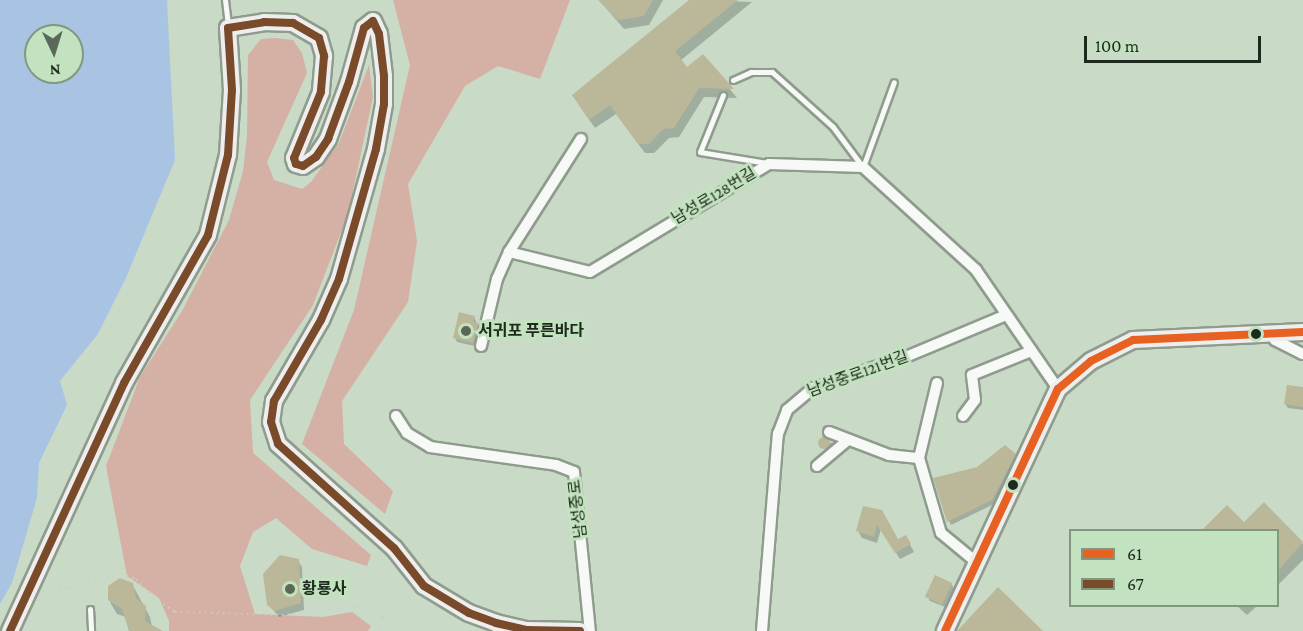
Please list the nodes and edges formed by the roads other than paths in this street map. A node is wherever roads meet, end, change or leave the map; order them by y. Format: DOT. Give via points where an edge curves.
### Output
graph roads {
  1 [pos="225,0"];
  2 [pos="228,28"];
  3 [pos="734,80"];
  4 [pos="894,82"];
  5 [pos="723,95"];
  6 [pos="581,139"];
  7 [pos="769,164"];
  8 [pos="863,167"];
  9 [pos="509,252"];
  10 [pos="1006,315"];
  11 [pos="1303,332"];
  12 [pos="1274,333"];
  13 [pos="480,346"];
  14 [pos="1031,351"];
  15 [pos="1303,354"];
  16 [pos="937,382"];
  17 [pos="1058,389"];
  18 [pos="396,416"];
  19 [pos="963,416"];
  20 [pos="829,432"];
  21 [pos="848,440"];
  22 [pos="919,458"];
  23 [pos="817,466"];
  24 [pos="976,562"];
  25 [pos="90,609"];
  26 [pos="12,630"];
  27 [pos="91,631"];
  28 [pos="580,631"];
  29 [pos="590,631"];
  30 [pos="762,631"];
  31 [pos="945,631"];
  1 -- 2 [label="lane"];
  2 -- 26 [label="street" via="232,90 229,144 208,234 123,383"];
  2 -- 28 [label="street" via="264,22 293,23 319,38 324,56 321,92 294,158 296,164 303,166 316,157 337,120 368,22 377,26 382,51 384,104 376,149 339,279 321,320 274,401 271,422 278,444 394,548 424,586 469,613 496,623 527,630"];
  3 -- 8 [label="lane" via="752,72 772,72 833,127"];
  4 -- 8 [label="lane"];
  5 -- 7 [label="lane" via="700,152"];
  6 -- 9 [label="street"];
  7 -- 8 [label="street, 남성로128번길"];
  7 -- 9 [label="street, 남성로128번길" via="590,272"];
  8 -- 10 [label="street" via="976,270"];
  9 -- 13 [label="street" via="497,279"];
  10 -- 14 [label="street"];
  10 -- 30 [label="street, 남성중로121번길" via="908,356 813,388 787,410 778,434"];
  11 -- 12 [label="street"];
  12 -- 15 [label="street" via="1275,340"];
  12 -- 17 [label="street" via="1133,340 1091,361"];
  14 -- 17 [label="street"];
  14 -- 19 [label="street" via="972,375 975,400"];
  16 -- 22 [label="street"];
  17 -- 24 [label="street"];
  18 -- 29 [label="street, 남성중로" via="416,441 556,465 574,472"];
  20 -- 21 [label="street"];
  21 -- 22 [label="street" via="889,455"];
  21 -- 23 [label="street"];
  22 -- 24 [label="street" via="941,533"];
  24 -- 31 [label="street"];
  25 -- 27 [label="lane"];
}
